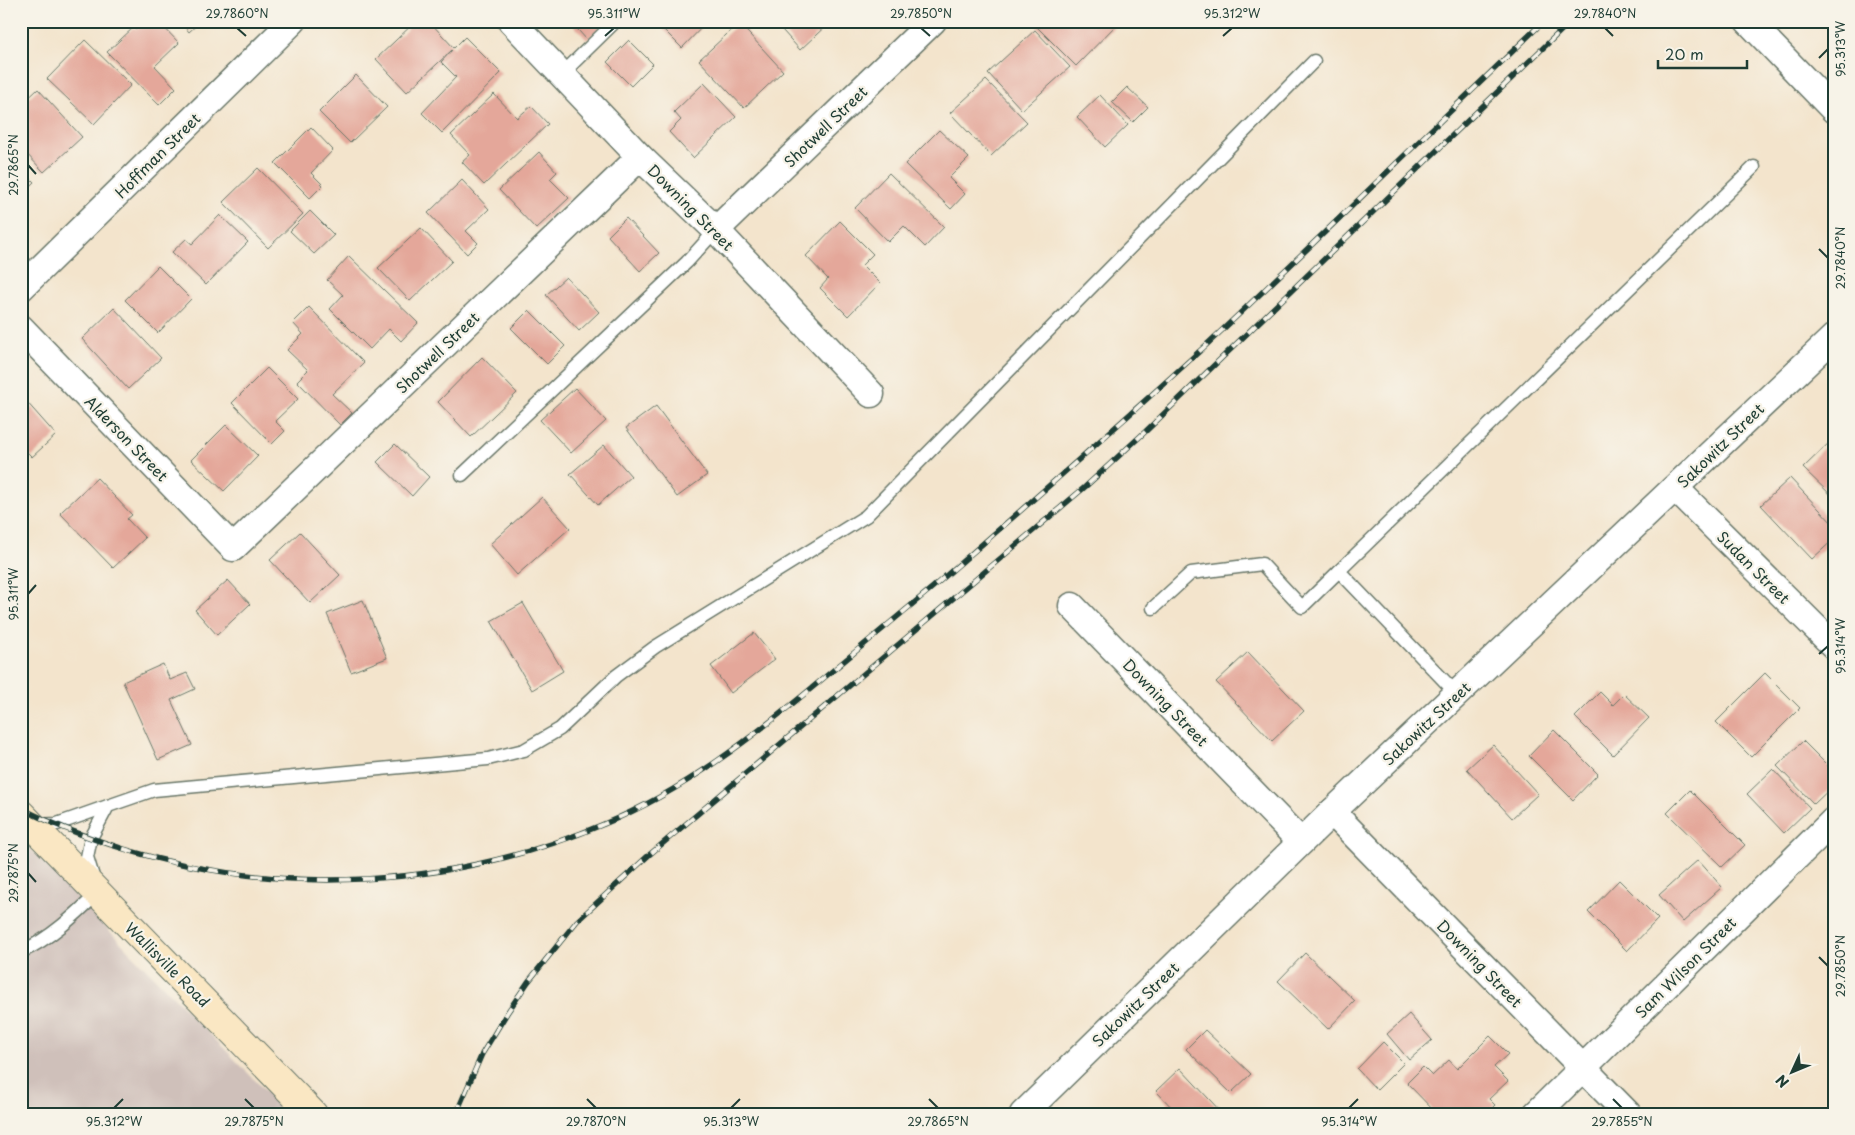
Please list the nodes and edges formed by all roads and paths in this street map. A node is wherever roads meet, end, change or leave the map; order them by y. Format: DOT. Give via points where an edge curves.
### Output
graph roads {
  1 [pos="293,21"];
  2 [pos="511,21"];
  3 [pos="616,21"];
  4 [pos="933,21"];
  5 [pos="1760,25"];
  6 [pos="1314,61"];
  7 [pos="562,74"];
  8 [pos="1834,110"];
  9 [pos="640,156"];
  10 [pos="1754,168"];
  11 [pos="716,230"];
  12 [pos="21,288"];
  13 [pos="21,328"];
  14 [pos="1834,337"];
  15 [pos="871,394"];
  16 [pos="462,476"];
  17 [pos="1675,488"];
  18 [pos="233,548"];
  19 [pos="1339,570"];
  20 [pos="1072,606"];
  21 [pos="1153,608"];
  22 [pos="1834,646"];
  23 [pos="1457,694"];
  24 [pos="108,806"];
  25 [pos="1332,812"];
  26 [pos="26,820"];
  27 [pos="1834,820"];
  28 [pos="1301,842"];
  29 [pos="98,893"];
  30 [pos="21,952"];
  31 [pos="1583,1068"];
  32 [pos="313,1114"];
  33 [pos="1023,1114"];
  34 [pos="1536,1114"];
  35 [pos="1628,1114"];
  1 -- 12 [label="street, Hoffman Street"];
  2 -- 7 [label="street, Downing Street"];
  3 -- 7 [label="lane"];
  4 -- 11 [label="street, Shotwell Street"];
  5 -- 8 [label="street"];
  6 -- 24 [label="lane" via="866,516 655,647 616,676 560,728 524,750 488,759 154,790"];
  7 -- 9 [label="street, Downing Street"];
  9 -- 11 [label="street, Downing Street"];
  9 -- 18 [label="street, Shotwell Street"];
  10 -- 19 [label="lane"];
  11 -- 15 [label="street, Downing Street"];
  11 -- 16 [label="lane" via="687,262"];
  13 -- 18 [label="street, Alderson Street"];
  14 -- 17 [label="street, Sakowitz Street"];
  17 -- 22 [label="street, Sudan Street"];
  17 -- 23 [label="street, Sakowitz Street"];
  19 -- 21 [label="lane" via="1302,607 1262,564 1191,572"];
  19 -- 23 [label="lane"];
  20 -- 28 [label="street, Downing Street"];
  23 -- 25 [label="street, Sakowitz Street"];
  24 -- 26 [label="lane" via="57,824"];
  24 -- 29 [label="lane" via="91,838 86,857"];
  25 -- 28 [label="street, Sakowitz Street"];
  25 -- 31 [label="street, Downing Street"];
  26 -- 29 [label="main road, Wallisville Road"];
  27 -- 31 [label="street, Sam Wilson Street"];
  28 -- 33 [label="street, Sakowitz Street"];
  29 -- 30 [label="lane" via="65,925"];
  29 -- 32 [label="main road, Wallisville Road"];
  31 -- 34 [label="street, Sam Wilson Street"];
  31 -- 35 [label="street, Downing Street"];
}
